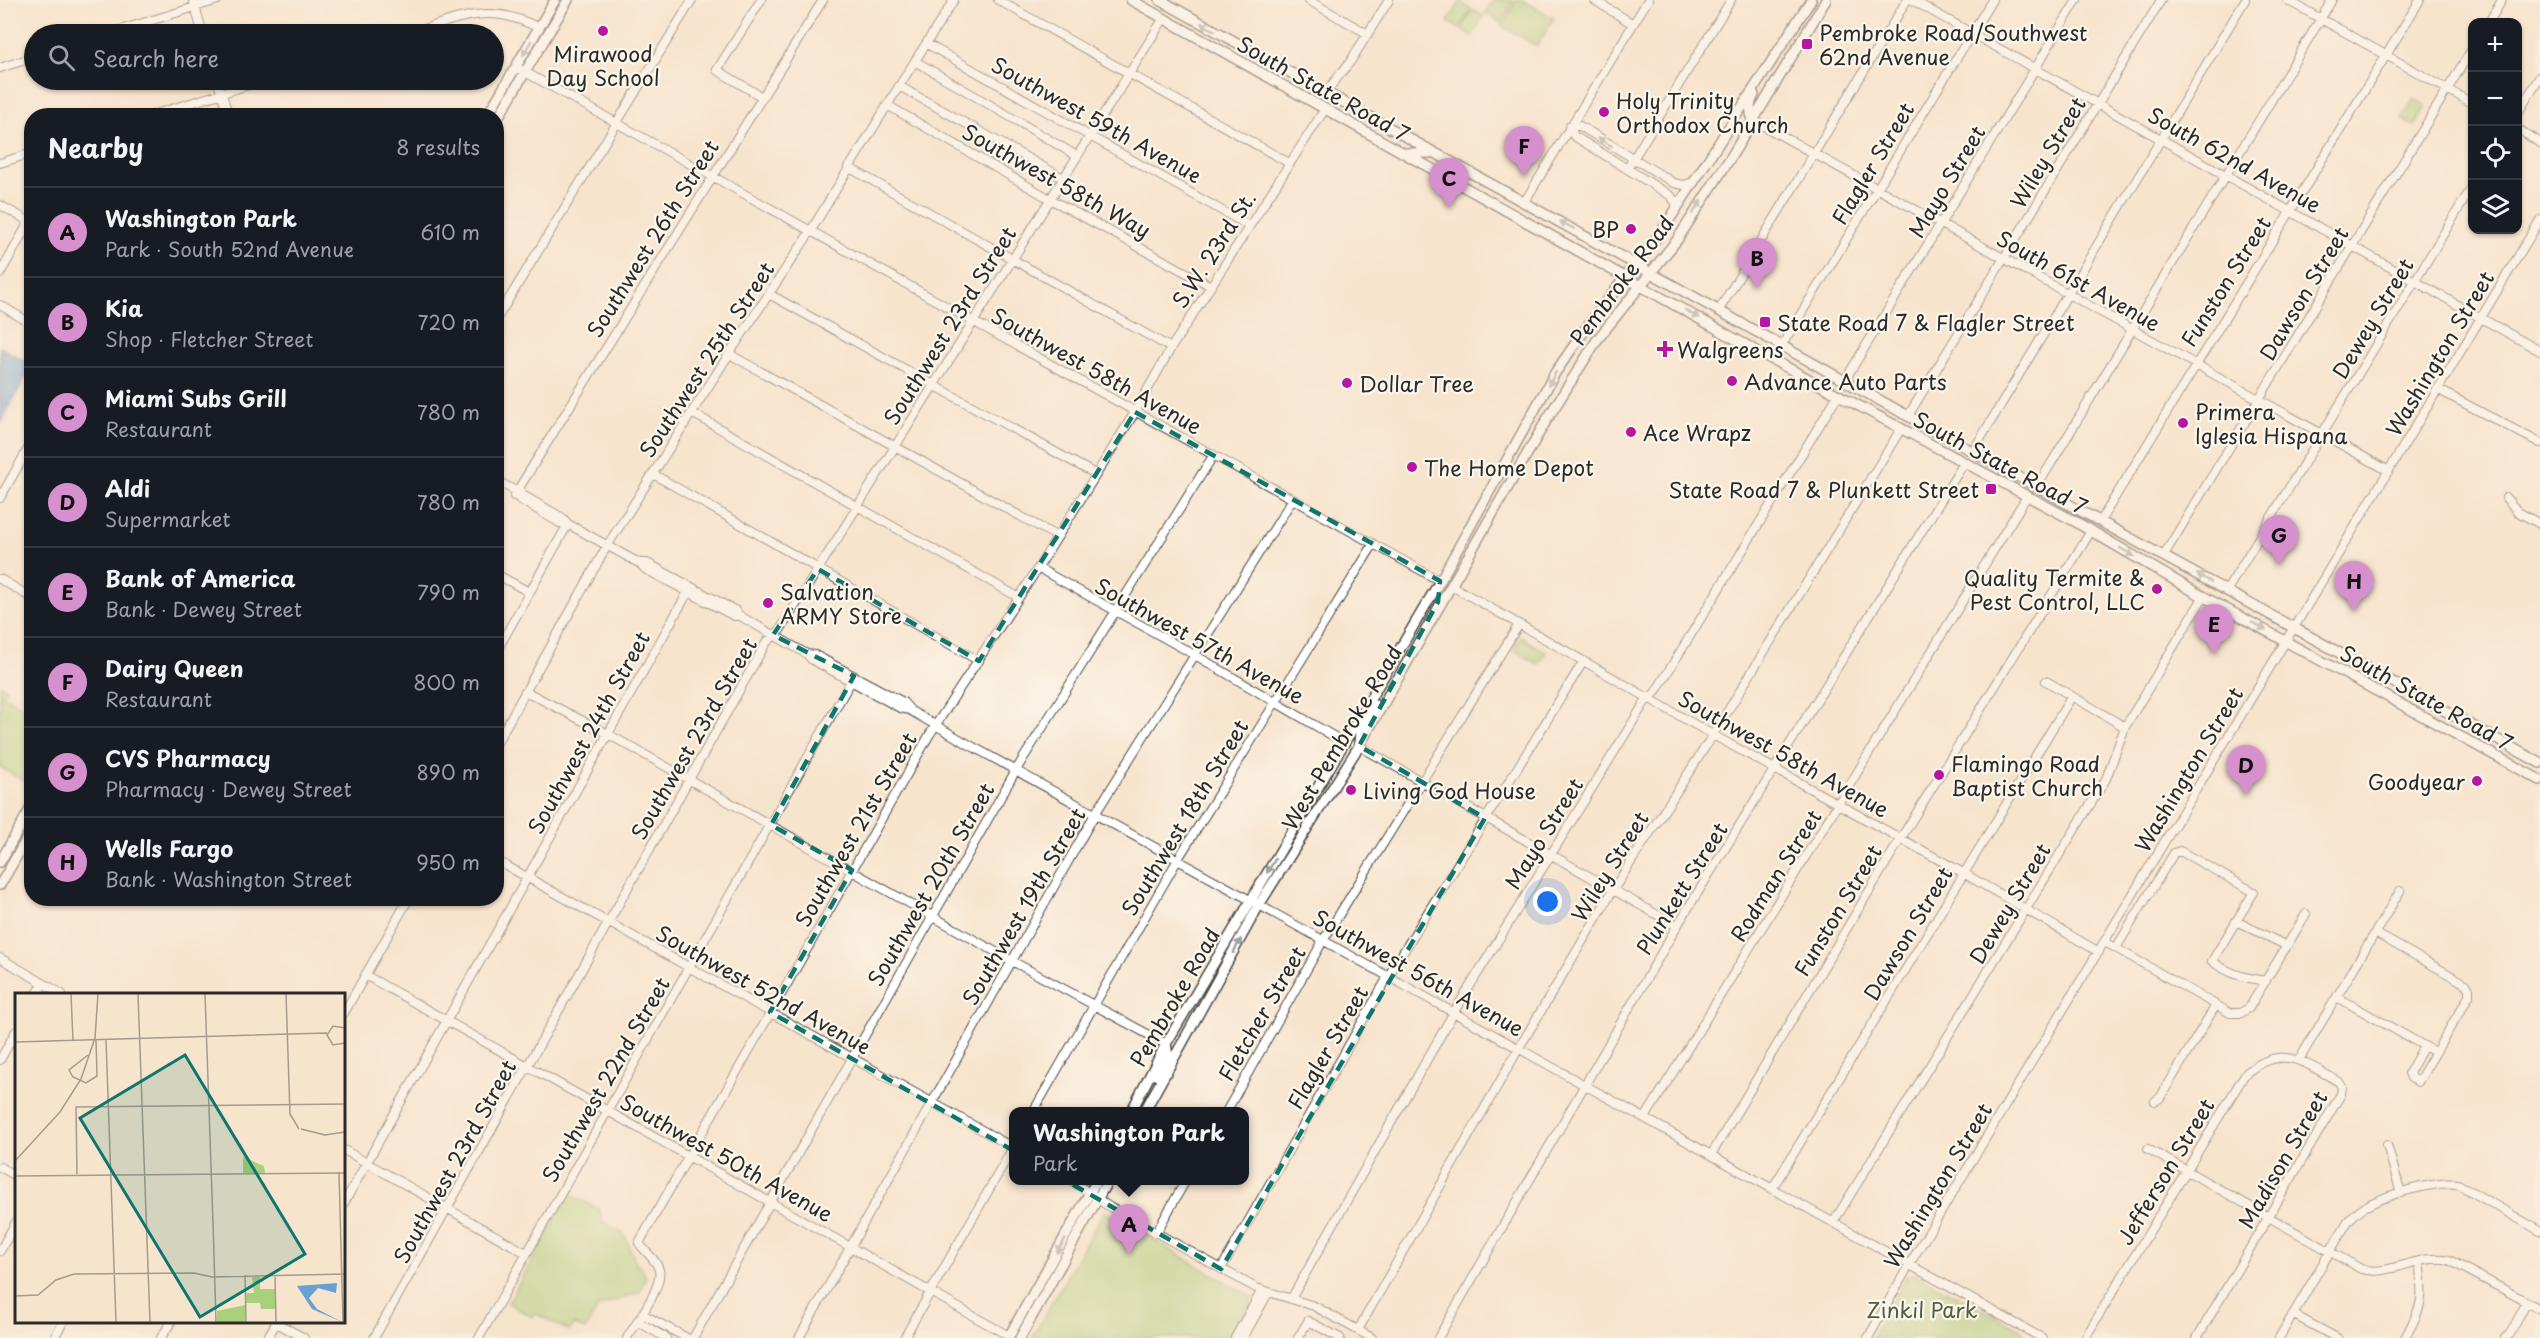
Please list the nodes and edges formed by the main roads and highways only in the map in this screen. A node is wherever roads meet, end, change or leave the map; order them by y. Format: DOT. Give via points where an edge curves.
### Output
graph roads {
  1 [pos="555,0"];
  2 [pos="568,0"];
  3 [pos="1131,0"];
  4 [pos="1160,0"];
  5 [pos="1811,0"];
  6 [pos="1826,0"];
  7 [pos="1173,3"];
  8 [pos="1786,38"];
  9 [pos="504,87"];
  10 [pos="502,90"];
  11 [pos="1326,92"];
  12 [pos="1301,95"];
  13 [pos="1351,106"];
  14 [pos="492,108"];
  15 [pos="504,108"];
  16 [pos="1325,109"];
  17 [pos="1753,120"];
  18 [pos="1403,153"];
  19 [pos="1437,153"];
  20 [pos="1636,264"];
  21 [pos="1652,272"];
  22 [pos="1626,277"];
  23 [pos="1641,286"];
  24 [pos="1908,416"];
  25 [pos="1885,420"];
  26 [pos="1926,425"];
  27 [pos="1901,429"];
  28 [pos="1474,520"];
  29 [pos="2101,520"];
  30 [pos="2076,522"];
  31 [pos="2091,531"];
  32 [pos="2120,531"];
  33 [pos="1440,581"];
  34 [pos="1452,586"];
  35 [pos="1418,644"];
  36 [pos="1381,683"];
  37 [pos="2469,724"];
  38 [pos="2449,730"];
  39 [pos="2481,731"];
  40 [pos="1345,743"];
  41 [pos="1359,746"];
  42 [pos="2540,763"];
  43 [pos="2540,780"];
  44 [pos="1326,797"];
  45 [pos="24,820"];
  46 [pos="24,844"];
  47 [pos="0,862"];
  48 [pos="0,885"];
  49 [pos="1255,903"];
  50 [pos="1198,989"];
  51 [pos="1188,1034"];
  52 [pos="1166,1044"];
  53 [pos="1153,1096"];
  54 [pos="1134,1107"];
  55 [pos="1147,1107"];
  56 [pos="1096,1185"];
  57 [pos="1104,1185"];
  58 [pos="1095,1197"];
  59 [pos="1041,1281"];
  60 [pos="1021,1336"];
  61 [pos="1009,1337"];
  1 -- 9 [label="main road, one-way"];
  2 -- 15 [label="main road"];
  3 -- 12 [label="main road, South State Road 7"];
  4 -- 7 [label="main road, South State Road 7"];
  5 -- 8 [label="main road, Pembroke Road"];
  6 -- 17 [label="main road, Pembroke Road"];
  11 -- 7 [label="main road, South State Road 7, one-way"];
  8 -- 17 [label="main road" via="1784,49 1750,102"];
  8 -- 20 [label="main road, Pembroke Road"];
  10 -- 14 [label="main road, one-way"];
  11 -- 12 [label="main road"];
  11 -- 13 [label="main road, South State Road 7"];
  12 -- 16 [label="main road, South State Road 7"];
  13 -- 16 [label="main road"];
  13 -- 19 [label="main road, South State Road 7"];
  16 -- 18 [label="main road, South State Road 7"];
  21 -- 17 [label="main road, Pembroke Road, one-way" via="1677,240"];
  18 -- 19 [label="main road"];
  18 -- 22 [label="main road, South State Road 7"];
  20 -- 19 [label="main road, South State Road 7, one-way"];
  20 -- 21 [label="main road, South State Road 7"];
  20 -- 22 [label="main road, Pembroke Road"];
  21 -- 23 [label="main road, Pembroke Road"];
  21 -- 24 [label="main road, South State Road 7"];
  22 -- 23 [label="main road, South State Road 7"];
  22 -- 28 [label="main road, Pembroke Road, one-way" via="1555,373"];
  23 -- 25 [label="main road, South State Road 7, one-way"];
  23 -- 34 [label="main road, Pembroke Road" via="1577,371"];
  24 -- 25 [label="main road"];
  24 -- 26 [label="main road, South State Road 7"];
  25 -- 27 [label="main road, South State Road 7"];
  26 -- 27 [label="main road" via="1913,423"];
  26 -- 29 [label="main road, South State Road 7"];
  27 -- 30 [label="main road, South State Road 7"];
  28 -- 33 [label="main road, Pembroke Road"];
  28 -- 34 [label="main road" via="1475,529 1453,570"];
  29 -- 30 [label="main road"];
  29 -- 32 [label="main road, South State Road 7"];
  30 -- 31 [label="main road, South State Road 7"];
  31 -- 32 [label="main road"];
  31 -- 38 [label="main road, South State Road 7, one-way"];
  37 -- 32 [label="main road, South State Road 7, one-way"];
  33 -- 35 [label="main road" via="1438,602"];
  33 -- 36 [label="main road, West Pembroke Road"];
  34 -- 35 [label="main road, West Pembroke Road"];
  35 -- 41 [label="main road, West Pembroke Road"];
  36 -- 40 [label="main road, West Pembroke Road"];
  36 -- 41 [label="main road" via="1377,702 1360,732"];
  37 -- 38 [label="main road"];
  37 -- 39 [label="main road, South State Road 7"];
  38 -- 39 [label="main road"];
  38 -- 43 [label="main road, South State Road 7"];
  39 -- 42 [label="main road, South State Road 7"];
  40 -- 44 [label="main road" via="1345,759 1328,786"];
  40 -- 49 [label="main road, West Pembroke Road, one-way"];
  41 -- 44 [label="main road, West Pembroke Road"];
  44 -- 49 [label="main road, West Pembroke Road"];
  45 -- 47 [label="main road"];
  46 -- 48 [label="main road"];
  49 -- 50 [label="main road, Pembroke Road"];
  51 -- 49 [label="main road, Pembroke Road, one-way"];
  50 -- 51 [label="main road" via="1198,999 1183,1028"];
  50 -- 52 [label="main road, Pembroke Road"];
  51 -- 53 [label="main road, Pembroke Road"];
  52 -- 53 [label="main road" via="1168,1055 1153,1083"];
  52 -- 54 [label="main road, Pembroke Road"];
  53 -- 55 [label="main road, Pembroke Road"];
  56 -- 58 [label="main road"];
  57 -- 58 [label="main road"];
  58 -- 59 [label="main road, one-way"];
  58 -- 60 [label="main road"];
  59 -- 60 [label="main road"];
  59 -- 61 [label="main road"];
}
